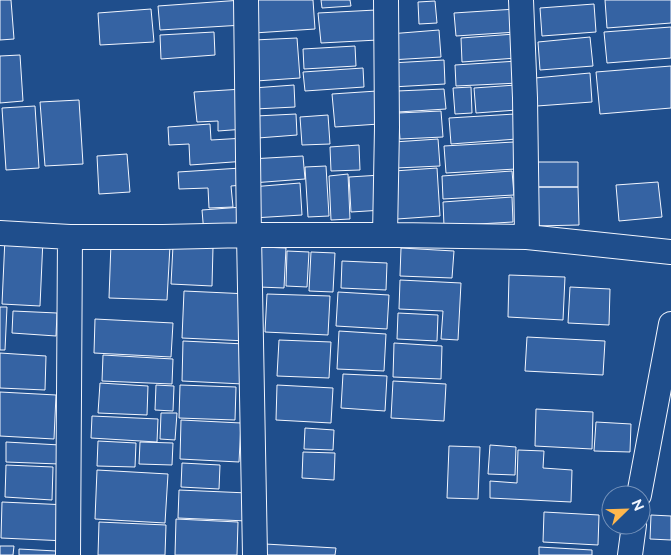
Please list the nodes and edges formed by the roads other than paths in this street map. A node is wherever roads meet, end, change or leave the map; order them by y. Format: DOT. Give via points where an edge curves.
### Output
graph roads {
  1 [pos="246,0"];
  2 [pos="386,0"];
  3 [pos="521,0"];
  4 [pos="0,233"];
  5 [pos="249,235"];
  6 [pos="385,235"];
  7 [pos="70,237"];
  8 [pos="527,237"];
  9 [pos="671,252"];
  10 [pos="671,324"];
  11 [pos="641,485"];
  12 [pos="633,535"];
  13 [pos="68,555"];
  14 [pos="256,555"];
  15 [pos="630,555"];
  1 -- 5 [label="street"];
  2 -- 6 [label="street"];
  3 -- 8 [label="street" via="526,98"];
  4 -- 7 [label="street"];
  5 -- 6 [label="street"];
  5 -- 7 [label="street"];
  5 -- 14 [label="street"];
  6 -- 8 [label="street"];
  7 -- 13 [label="street"];
  8 -- 9 [label="street"];
  10 -- 11 [label="street"];
  12 -- 15 [label="street"];
}
